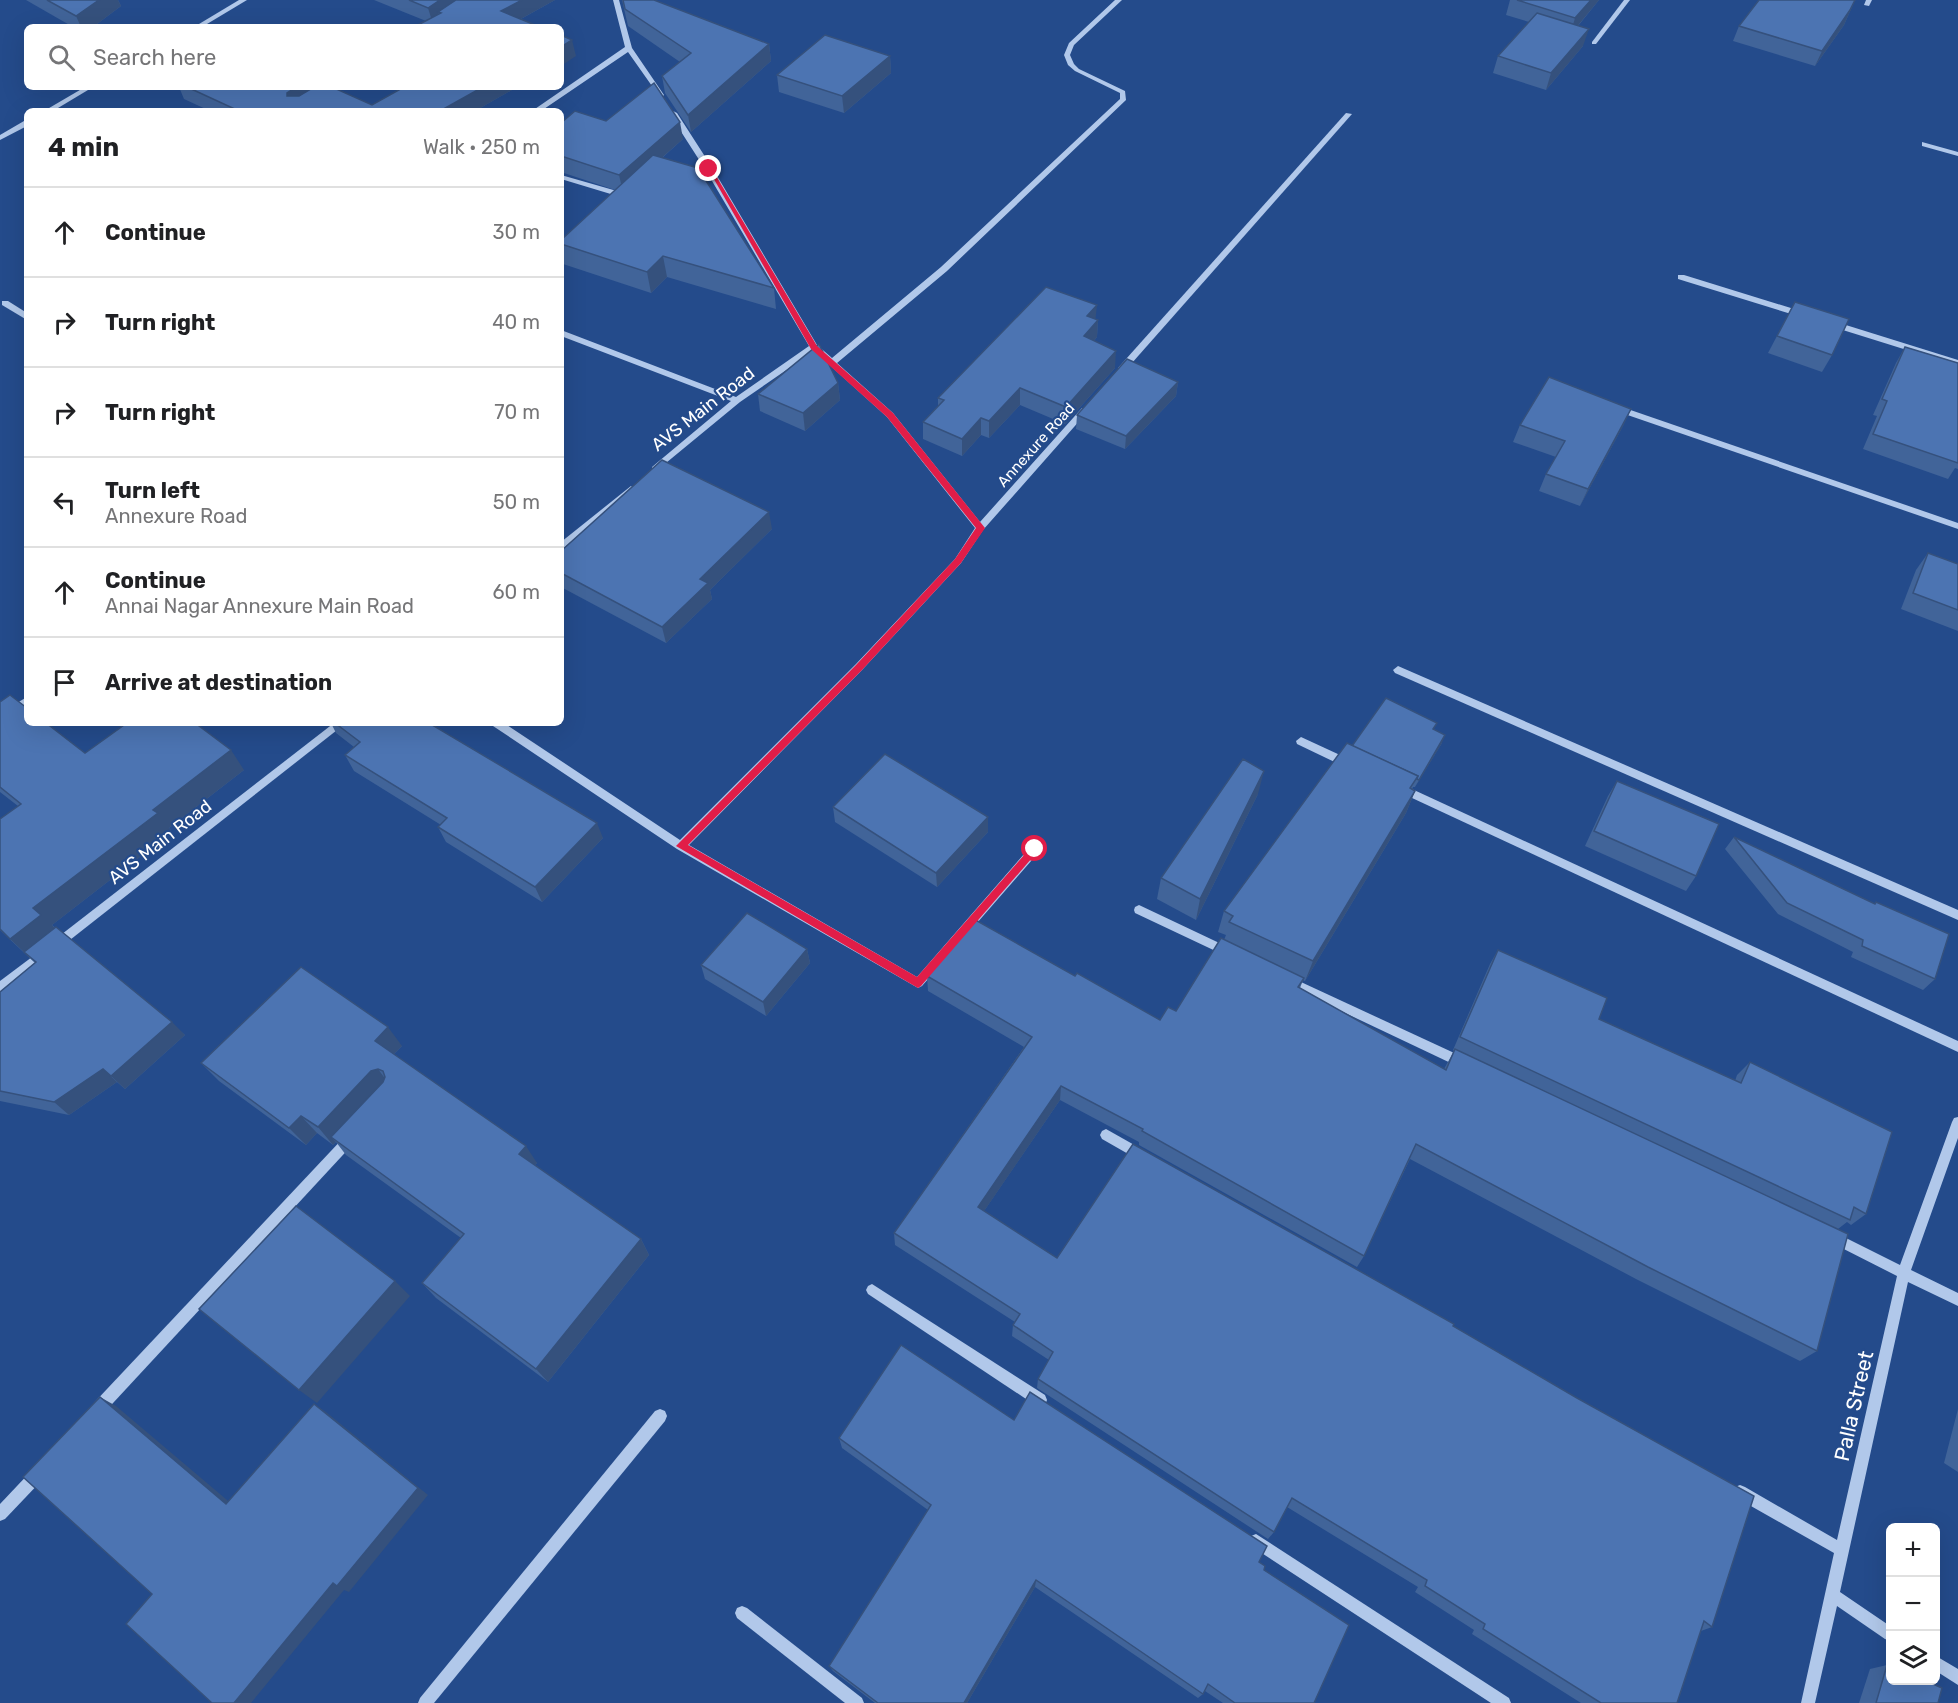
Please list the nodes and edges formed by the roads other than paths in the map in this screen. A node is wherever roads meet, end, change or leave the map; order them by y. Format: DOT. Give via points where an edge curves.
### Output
graph roads {
  1 [pos="244,0"];
  2 [pos="616,0"];
  3 [pos="1119,0"];
  4 [pos="1627,0"];
  5 [pos="201,24"];
  6 [pos="1594,43"];
  7 [pos="629,48"];
  8 [pos="85,90"];
  9 [pos="53,108"];
  10 [pos="540,108"];
  11 [pos="1348,114"];
  12 [pos="24,125"];
  13 [pos="0,138"];
  14 [pos="1925,144"];
  15 [pos="1958,154"];
  16 [pos="564,178"];
  17 [pos="614,193"];
  18 [pos="1681,276"];
  19 [pos="5,303"];
  20 [pos="24,315"];
  21 [pos="1814,318"];
  22 [pos="1825,321"];
  23 [pos="564,334"];
  24 [pos="814,347"];
  25 [pos="831,363"];
  26 [pos="1958,363"];
  27 [pos="1117,374"];
  28 [pos="737,400"];
  29 [pos="1093,401"];
  30 [pos="1601,403"];
  31 [pos="649,474"];
  32 [pos="640,481"];
  33 [pos="1958,526"];
  34 [pos="980,528"];
  35 [pos="564,544"];
  36 [pos="1398,670"];
  37 [pos="24,703"];
  38 [pos="0,718"];
  39 [pos="337,726"];
  40 [pos="501,726"];
  41 [pos="1300,741"];
  42 [pos="1365,771"];
  43 [pos="1387,781"];
  44 [pos="681,846"];
  45 [pos="1035,849"];
  46 [pos="1139,910"];
  47 [pos="1958,915"];
  48 [pos="1236,956"];
  49 [pos="1279,976"];
  50 [pos="2,983"];
  51 [pos="1958,1047"];
  52 [pos="1473,1068"];
  53 [pos="1958,1122"];
  54 [pos="358,1130"];
  55 [pos="1106,1135"];
  56 [pos="1158,1164"];
  57 [pos="1818,1231"];
  58 [pos="1904,1272"];
  59 [pos="872,1290"];
  60 [pos="1958,1300"];
  61 [pos="1052,1408"];
  62 [pos="660,1416"];
  63 [pos="90,1418"];
  64 [pos="49,1462"];
  65 [pos="1728,1485"];
  66 [pos="0,1514"];
  67 [pos="1243,1532"];
  68 [pos="1842,1550"];
  69 [pos="1832,1595"];
  70 [pos="742,1613"];
  71 [pos="1886,1631"];
  72 [pos="1940,1666"];
  73 [pos="1958,1678"];
  74 [pos="425,1703"];
  75 [pos="857,1703"];
  76 [pos="1504,1703"];
  77 [pos="1808,1703"];
  1 -- 5 [label="street"];
  2 -- 7 [label="street"];
  3 -- 25 [label="street" via="1071,44 1067,55 1077,70 1123,92 1124,99 944,268"];
  4 -- 6 [label="street"];
  7 -- 10 [label="street"];
  7 -- 24 [label="street" via="709,169"];
  8 -- 9 [label="street"];
  11 -- 27 [label="street"];
  12 -- 13 [label="street"];
  14 -- 15 [label="street"];
  16 -- 17 [label="street"];
  18 -- 21 [label="street"];
  19 -- 20 [label="street"];
  22 -- 26 [label="street"];
  23 -- 28 [label="street"];
  24 -- 25 [label="street"];
  24 -- 28 [label="street, AVS Main Road"];
  25 -- 34 [label="street" via="890,415"];
  28 -- 31 [label="street, AVS Main Road"];
  29 -- 34 [label="street, Annexure Road"];
  30 -- 33 [label="street"];
  32 -- 35 [label="street"];
  34 -- 44 [label="street, Annexure Road" via="958,561 859,667"];
  36 -- 47 [label="street"];
  37 -- 38 [label="street"];
  39 -- 50 [label="street, AVS Main Road"];
  40 -- 44 [label="street"];
  41 -- 42 [label="street"];
  43 -- 51 [label="street"];
  44 -- 45 [label="street" via="918,983"];
  46 -- 48 [label="street"];
  49 -- 52 [label="street"];
  53 -- 58 [label="street, Palla Street"];
  54 -- 63 [label="street"];
  55 -- 56 [label="street"];
  57 -- 58 [label="street"];
  58 -- 60 [label="street"];
  58 -- 68 [label="street, Palla Street"];
  59 -- 61 [label="street"];
  62 -- 74 [label="street"];
  64 -- 66 [label="street"];
  65 -- 68 [label="street"];
  67 -- 76 [label="street"];
  68 -- 69 [label="street, Palla Street"];
  69 -- 71 [label="street"];
  69 -- 77 [label="street, Palla Street"];
  70 -- 75 [label="street"];
  72 -- 73 [label="street"];
}
